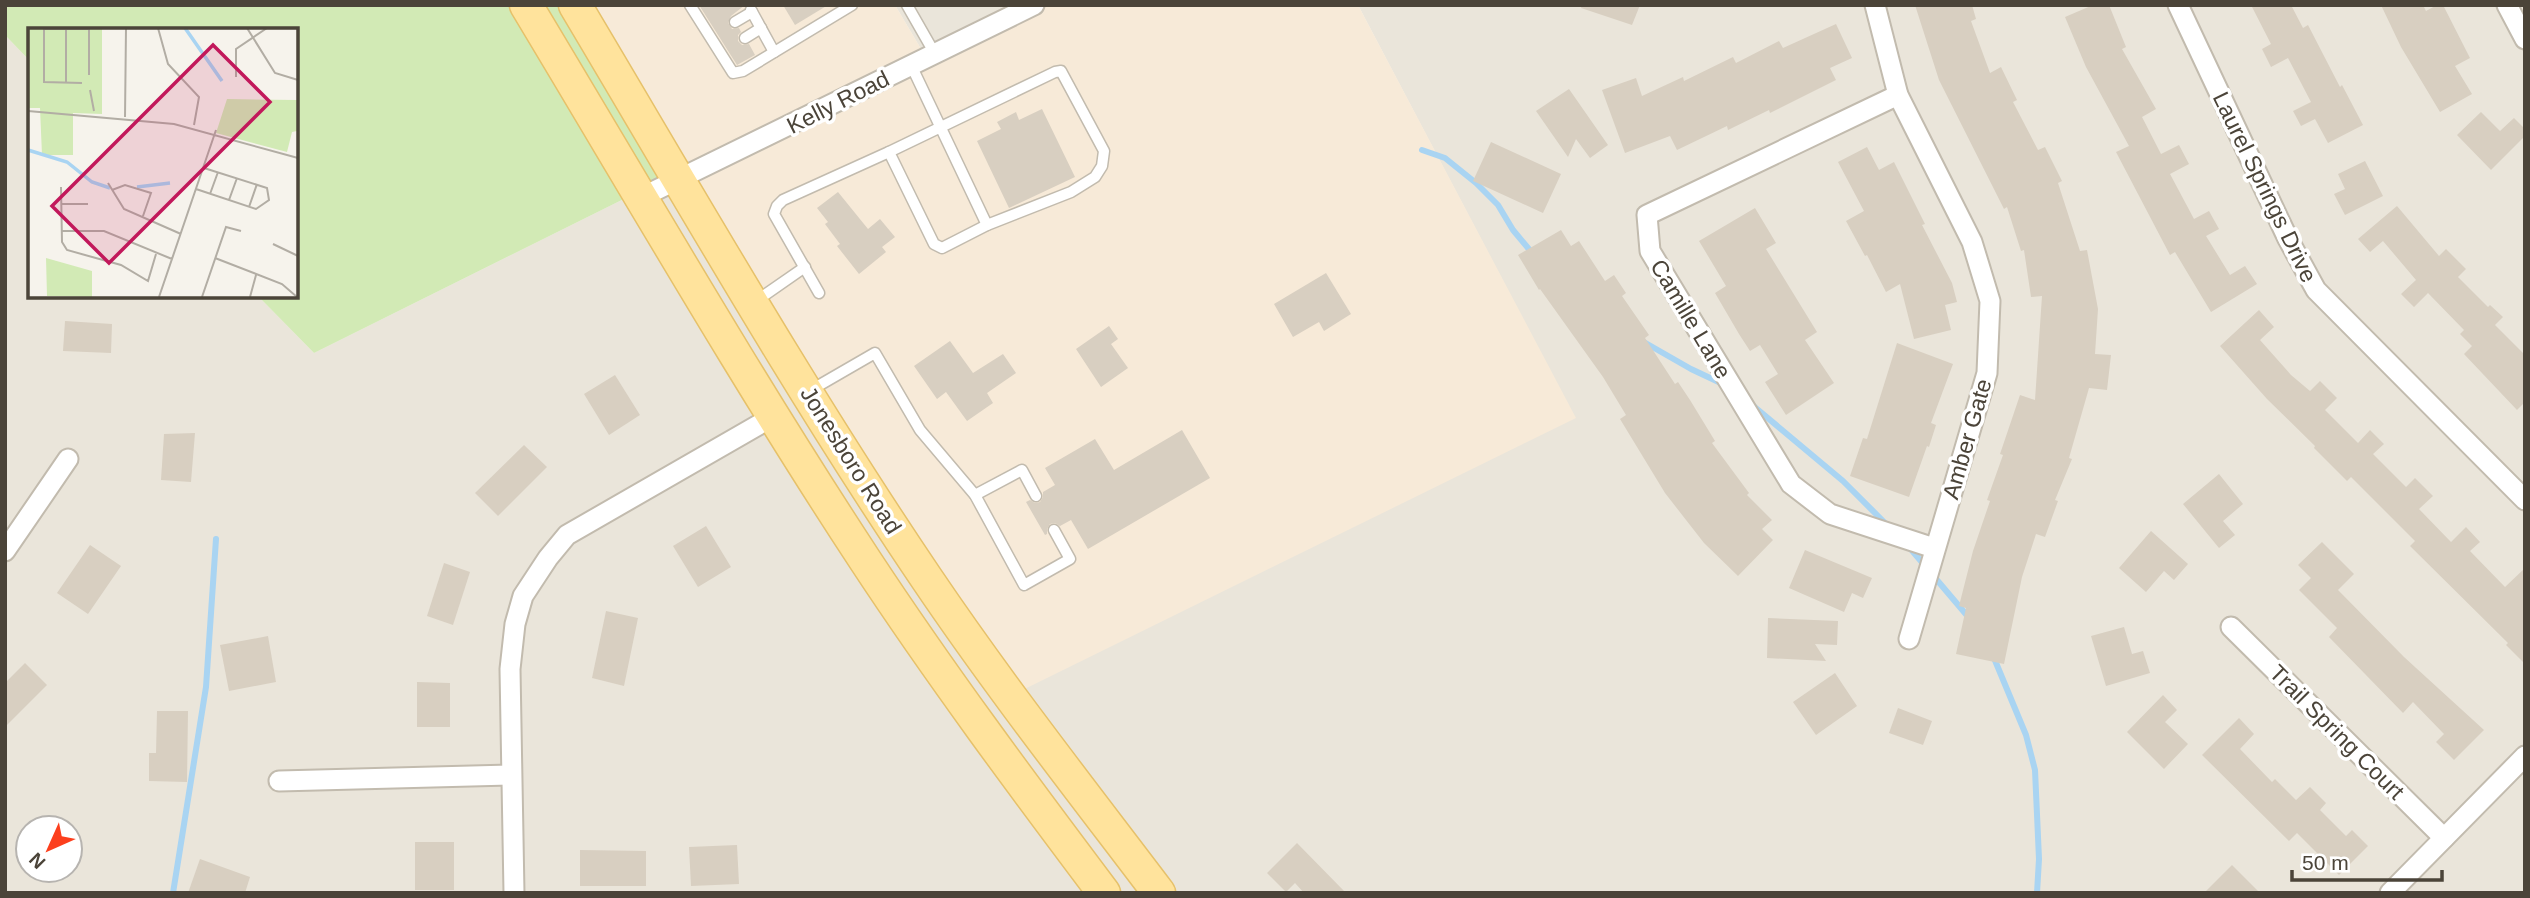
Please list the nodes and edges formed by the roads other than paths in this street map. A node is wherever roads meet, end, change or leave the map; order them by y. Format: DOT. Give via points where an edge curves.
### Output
graph roads {
  1 [pos="526,5"];
  2 [pos="575,5"];
  3 [pos="852,5"];
  4 [pos="907,5"];
  5 [pos="1034,5"];
  6 [pos="1875,5"];
  7 [pos="2178,5"];
  8 [pos="2507,5"];
  9 [pos="695,9"];
  10 [pos="735,22"];
  11 [pos="761,28"];
  12 [pos="745,38"];
  13 [pos="2525,39"];
  14 [pos="774,51"];
  15 [pos="935,54"];
  16 [pos="911,65"];
  17 [pos="1898,95"];
  18 [pos="942,127"];
  19 [pos="889,152"];
  20 [pos="679,180"];
  21 [pos="642,198"];
  22 [pos="987,225"];
  23 [pos="805,267"];
  24 [pos="819,293"];
  25 [pos="754,303"];
  26 [pos="807,391"];
  27 [pos="774,416"];
  28 [pos="68,459"];
  29 [pos="975,495"];
  30 [pos="1036,496"];
  31 [pos="2525,500"];
  32 [pos="1054,530"];
  33 [pos="1934,548"];
  34 [pos="5,551"];
  35 [pos="2231,626"];
  36 [pos="1909,639"];
  37 [pos="2525,756"];
  38 [pos="510,775"];
  39 [pos="279,781"];
  40 [pos="2444,838"];
  41 [pos="514,893"];
  42 [pos="1104,893"];
  43 [pos="1159,893"];
  44 [pos="2390,893"];
  1 -- 21 [label="main road, Jonesboro Road"];
  2 -- 20 [label="main road, Jonesboro Road"];
  3 -- 14 [label="lane"];
  4 -- 15 [label="lane"];
  5 -- 15 [label="street, Kelly Road"];
  6 -- 17 [label="street, Amber Gate"];
  7 -- 31 [label="street, Laurel Springs Drive" via="2316,290"];
  8 -- 13 [label="street"];
  9 -- 14 [label="lane" via="733,73"];
  10 -- 11 [label="lane" via="751,11"];
  11 -- 12 [label="lane"];
  11 -- 14 [label="lane"];
  15 -- 16 [label="street, Kelly Road"];
  16 -- 18 [label="lane"];
  16 -- 20 [label="street, Kelly Road"];
  17 -- 33 [label="street, Amber Gate" via="1972,242 1990,301 1987,373"];
  17 -- 33 [label="street, Camille Lane" via="1647,215 1650,251 1791,484 1830,514"];
  18 -- 19 [label="lane"];
  18 -- 22 [label="lane"];
  18 -- 22 [label="lane" via="1060,71 1104,151 1095,177"];
  19 -- 22 [label="lane" via="934,244 942,248"];
  19 -- 23 [label="lane" via="777,206 774,214"];
  20 -- 21 [label="street, Kelly Road"];
  20 -- 25 [label="main road, Jonesboro Road"];
  21 -- 27 [label="main road, Jonesboro Road"];
  23 -- 24 [label="lane"];
  23 -- 25 [label="lane"];
  25 -- 26 [label="main road, Jonesboro Road"];
  26 -- 29 [label="lane" via="875,354 920,430"];
  26 -- 43 [label="main road, Jonesboro Road" via="927,580"];
  27 -- 38 [label="street" via="567,535 548,558 523,596 514,624"];
  27 -- 42 [label="main road, Jonesboro Road" via="923,646"];
  28 -- 34 [label="street"];
  29 -- 30 [label="lane" via="1022,470"];
  29 -- 32 [label="lane" via="1024,584 1070,559"];
  33 -- 36 [label="street, Amber Gate"];
  35 -- 40 [label="street, Trail Spring Court"];
  37 -- 40 [label="street"];
  38 -- 39 [label="street"];
  38 -- 41 [label="street"];
  40 -- 44 [label="street"];
}
